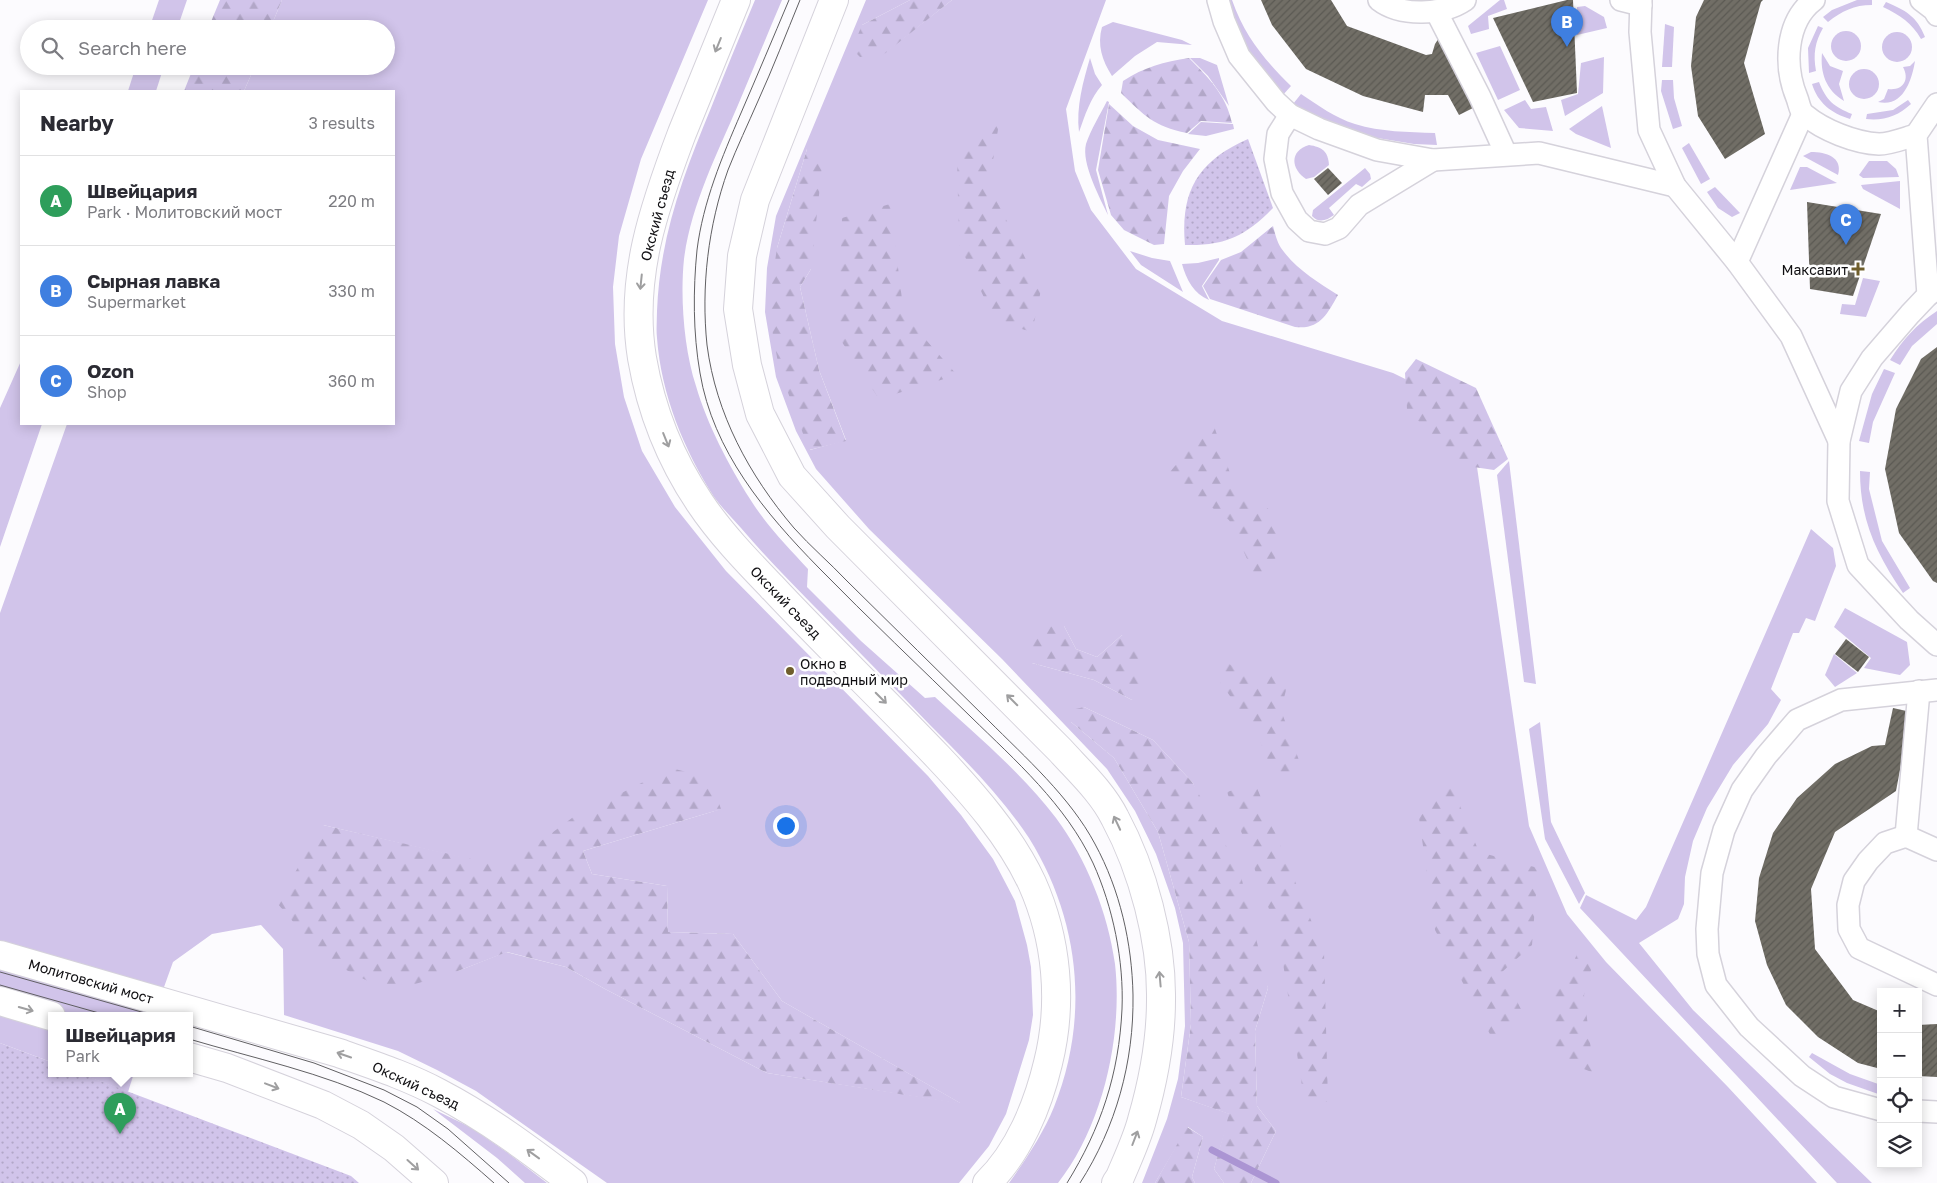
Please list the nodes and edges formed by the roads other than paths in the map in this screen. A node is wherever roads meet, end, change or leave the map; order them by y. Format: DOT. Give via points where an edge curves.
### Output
graph roads {
  1 [pos="736,0"];
  2 [pos="834,0"];
  3 [pos="1218,0"];
  4 [pos="1379,0"];
  5 [pos="1465,0"];
  6 [pos="1814,0"];
  7 [pos="1921,0"];
  8 [pos="1634,2"];
  9 [pos="1436,12"];
  10 [pos="1937,15"];
  11 [pos="1937,104"];
  12 [pos="1803,114"];
  13 [pos="1290,115"];
  14 [pos="1916,135"];
  15 [pos="1506,154"];
  16 [pos="1433,160"];
  17 [pos="1675,186"];
  18 [pos="1737,262"];
  19 [pos="1932,292"];
  20 [pos="1839,441"];
  21 [pos="1937,645"];
  22 [pos="1928,690"];
  23 [pos="1906,836"];
  24 [pos="1937,850"];
  25 [pos="0,955"];
  26 [pos="1937,985"];
  27 [pos="0,1002"];
  28 [pos="48,1015"];
  29 [pos="241,1024"];
  30 [pos="193,1058"];
  31 [pos="1877,1109"];
  32 [pos="1922,1111"];
  33 [pos="1937,1112"];
  34 [pos="434,1183"];
  35 [pos="572,1183"];
  36 [pos="987,1183"];
  37 [pos="1116,1183"];
  1 -- 36 [label="main road, Окский съезд, one-way" via="660,191 644,251 639,299 642,357 654,409 673,458 700,504 745,559 920,737 980,804 1031,881 1050,936 1056,974 1054,1038 1039,1096 1023,1132"];
  37 -- 2 [label="main road, one-way" via="1142,1121 1156,1061 1162,1000 1157,942 1140,875 1115,817 1088,780 1060,750 792,476 760,414 747,365 738,309 742,256 755,200"];
  3 -- 13 [label="street" via="1238,56"];
  4 -- 9 [label="street" via="1408,12"];
  5 -- 9 [label="street"];
  6 -- 12 [label="street" via="1803,8 1789,44 1790,82"];
  7 -- 10 [label="street"];
  8 -- 17 [label="street" via="1649,130"];
  9 -- 15 [label="street"];
  11 -- 14 [label="street"];
  12 -- 14 [label="street" via="1844,138 1880,144"];
  12 -- 18 [label="street"];
  13 -- 16 [label="street" via="1377,150"];
  13 -- 16 [label="street" via="1278,134 1275,160 1282,193 1297,220 1309,231 1325,234 1339,228 1360,205"];
  14 -- 19 [label="street"];
  15 -- 16 [label="street"];
  15 -- 17 [label="street" via="1539,153"];
  17 -- 18 [label="street"];
  18 -- 20 [label="street" via="1791,336"];
  19 -- 20 [label="street" via="1872,358 1851,391"];
  20 -- 21 [label="street" via="1838,502 1858,565"];
  22 -- 23 [label="street"];
  22 -- 31 [label="street" via="1841,700 1797,720 1742,790 1712,873 1707,929 1708,954 1716,985 1749,1027 1802,1076 1834,1097"];
  23 -- 24 [label="street"];
  23 -- 26 [label="street" via="1885,843 1854,882 1848,905 1849,929 1859,948"];
  25 -- 29 [label="main road, Молитовский мост"];
  27 -- 28 [label="main road, one-way"];
  35 -- 29 [label="main road, Окский съезд, one-way" via="493,1124 439,1093 391,1071"];
  30 -- 34 [label="main road, one-way" via="323,1105 361,1125 394,1148"];
  32 -- 33 [label="street"];
}
